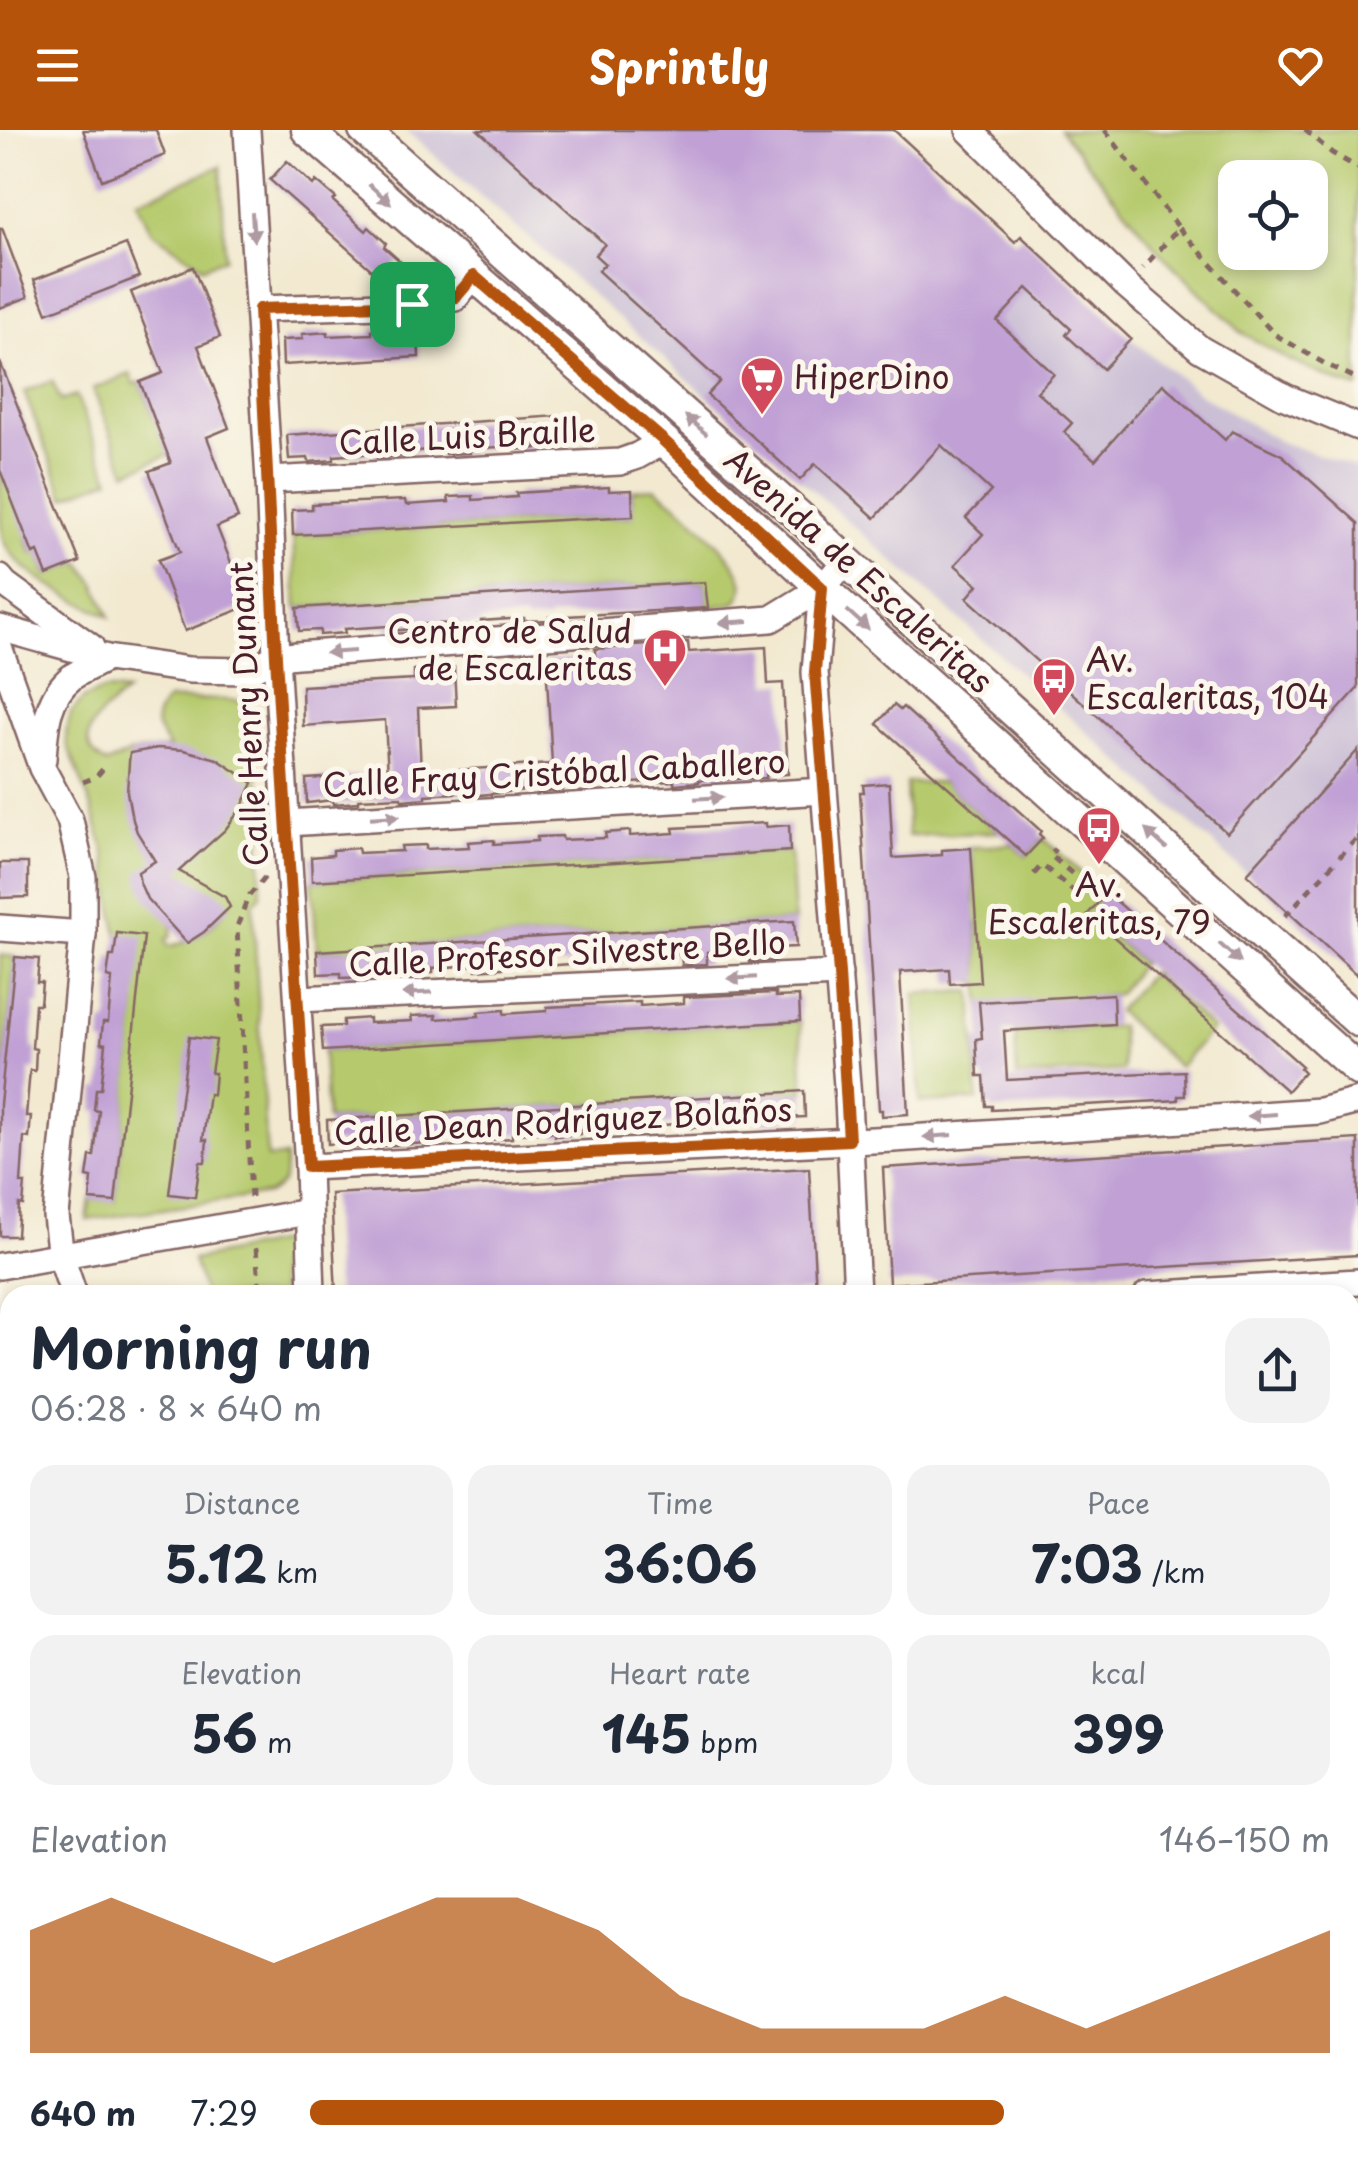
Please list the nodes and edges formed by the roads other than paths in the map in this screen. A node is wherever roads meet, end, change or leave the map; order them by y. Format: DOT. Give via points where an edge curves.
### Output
graph roads {
  1 [pos="247,130"];
  2 [pos="306,130"];
  3 [pos="364,130"];
  4 [pos="969,130"];
  5 [pos="474,276"];
  6 [pos="259,309"];
  7 [pos="1358,427"];
  8 [pos="664,441"];
  9 [pos="269,480"];
  10 [pos="846,562"];
  11 [pos="0,578"];
  12 [pos="822,588"];
  13 [pos="0,628"];
  14 [pos="0,650"];
  15 [pos="276,657"];
  16 [pos="107,658"];
  17 [pos="0,701"];
  18 [pos="42,768"];
  19 [pos="824,791"];
  20 [pos="287,823"];
  21 [pos="0,928"];
  22 [pos="83,934"];
  23 [pos="839,974"];
  24 [pos="298,999"];
  25 [pos="1358,1022"];
  26 [pos="1358,1070"];
  27 [pos="1358,1102"];
  28 [pos="849,1140"];
  29 [pos="308,1167"];
  30 [pos="308,1212"];
  31 [pos="61,1257"];
  32 [pos="0,1266"];
  33 [pos="1358,1282"];
  34 [pos="71,1285"];
  35 [pos="312,1285"];
  36 [pos="856,1285"];
  37 [pos="1310,1285"];
  1 -- 6 [label="street, Calle Henry Dunant, one-way"];
  2 -- 5 [label="street, Avenida de Escaleritas, one-way"];
  10 -- 3 [label="street, Avenida de Escaleritas, one-way"];
  4 -- 7 [label="street" via="1126,286 1200,348 1284,397"];
  5 -- 6 [label="street" via="455,298"];
  5 -- 8 [label="street, Avenida de Escaleritas"];
  6 -- 9 [label="street, Calle Henry Dunant"];
  8 -- 9 [label="street, Calle Luis Braille" via="620,462"];
  8 -- 12 [label="street, Avenida de Escaleritas"];
  9 -- 15 [label="street, Calle Henry Dunant"];
  10 -- 12 [label="street"];
  25 -- 10 [label="street, Avenida de Escaleritas, one-way"];
  11 -- 16 [label="street"];
  12 -- 15 [label="street, one-way" via="771,619"];
  12 -- 19 [label="street" via="815,672"];
  12 -- 26 [label="street, Avenida de Escaleritas, one-way"];
  13 -- 16 [label="street"];
  14 -- 18 [label="street"];
  15 -- 16 [label="street" via="248,671"];
  15 -- 20 [label="street, Calle Henry Dunant"];
  16 -- 18 [label="street" via="70,678 51,704"];
  17 -- 18 [label="street"];
  18 -- 22 [label="street" via="70,820 84,877"];
  20 -- 19 [label="street, Calle Fray Cristóbal Caballero, one-way"];
  19 -- 23 [label="street"];
  20 -- 24 [label="street, Calle Henry Dunant"];
  21 -- 22 [label="street"];
  22 -- 31 [label="street" via="56,1216"];
  23 -- 24 [label="street, Calle Profesor Silvestre Bello, one-way"];
  23 -- 28 [label="street"];
  24 -- 29 [label="street, Calle Henry Dunant"];
  27 -- 28 [label="street, Calle Dean Rodríguez Bolaños, one-way" via="1320,1111"];
  28 -- 29 [label="street, Calle Dean Rodríguez Bolaños"];
  28 -- 36 [label="street"];
  29 -- 30 [label="street, Calle Henry Dunant"];
  30 -- 31 [label="street"];
  30 -- 35 [label="street, Calle Henry Dunant"];
  31 -- 32 [label="street"];
  31 -- 34 [label="street"];
  33 -- 37 [label="street"];
}
